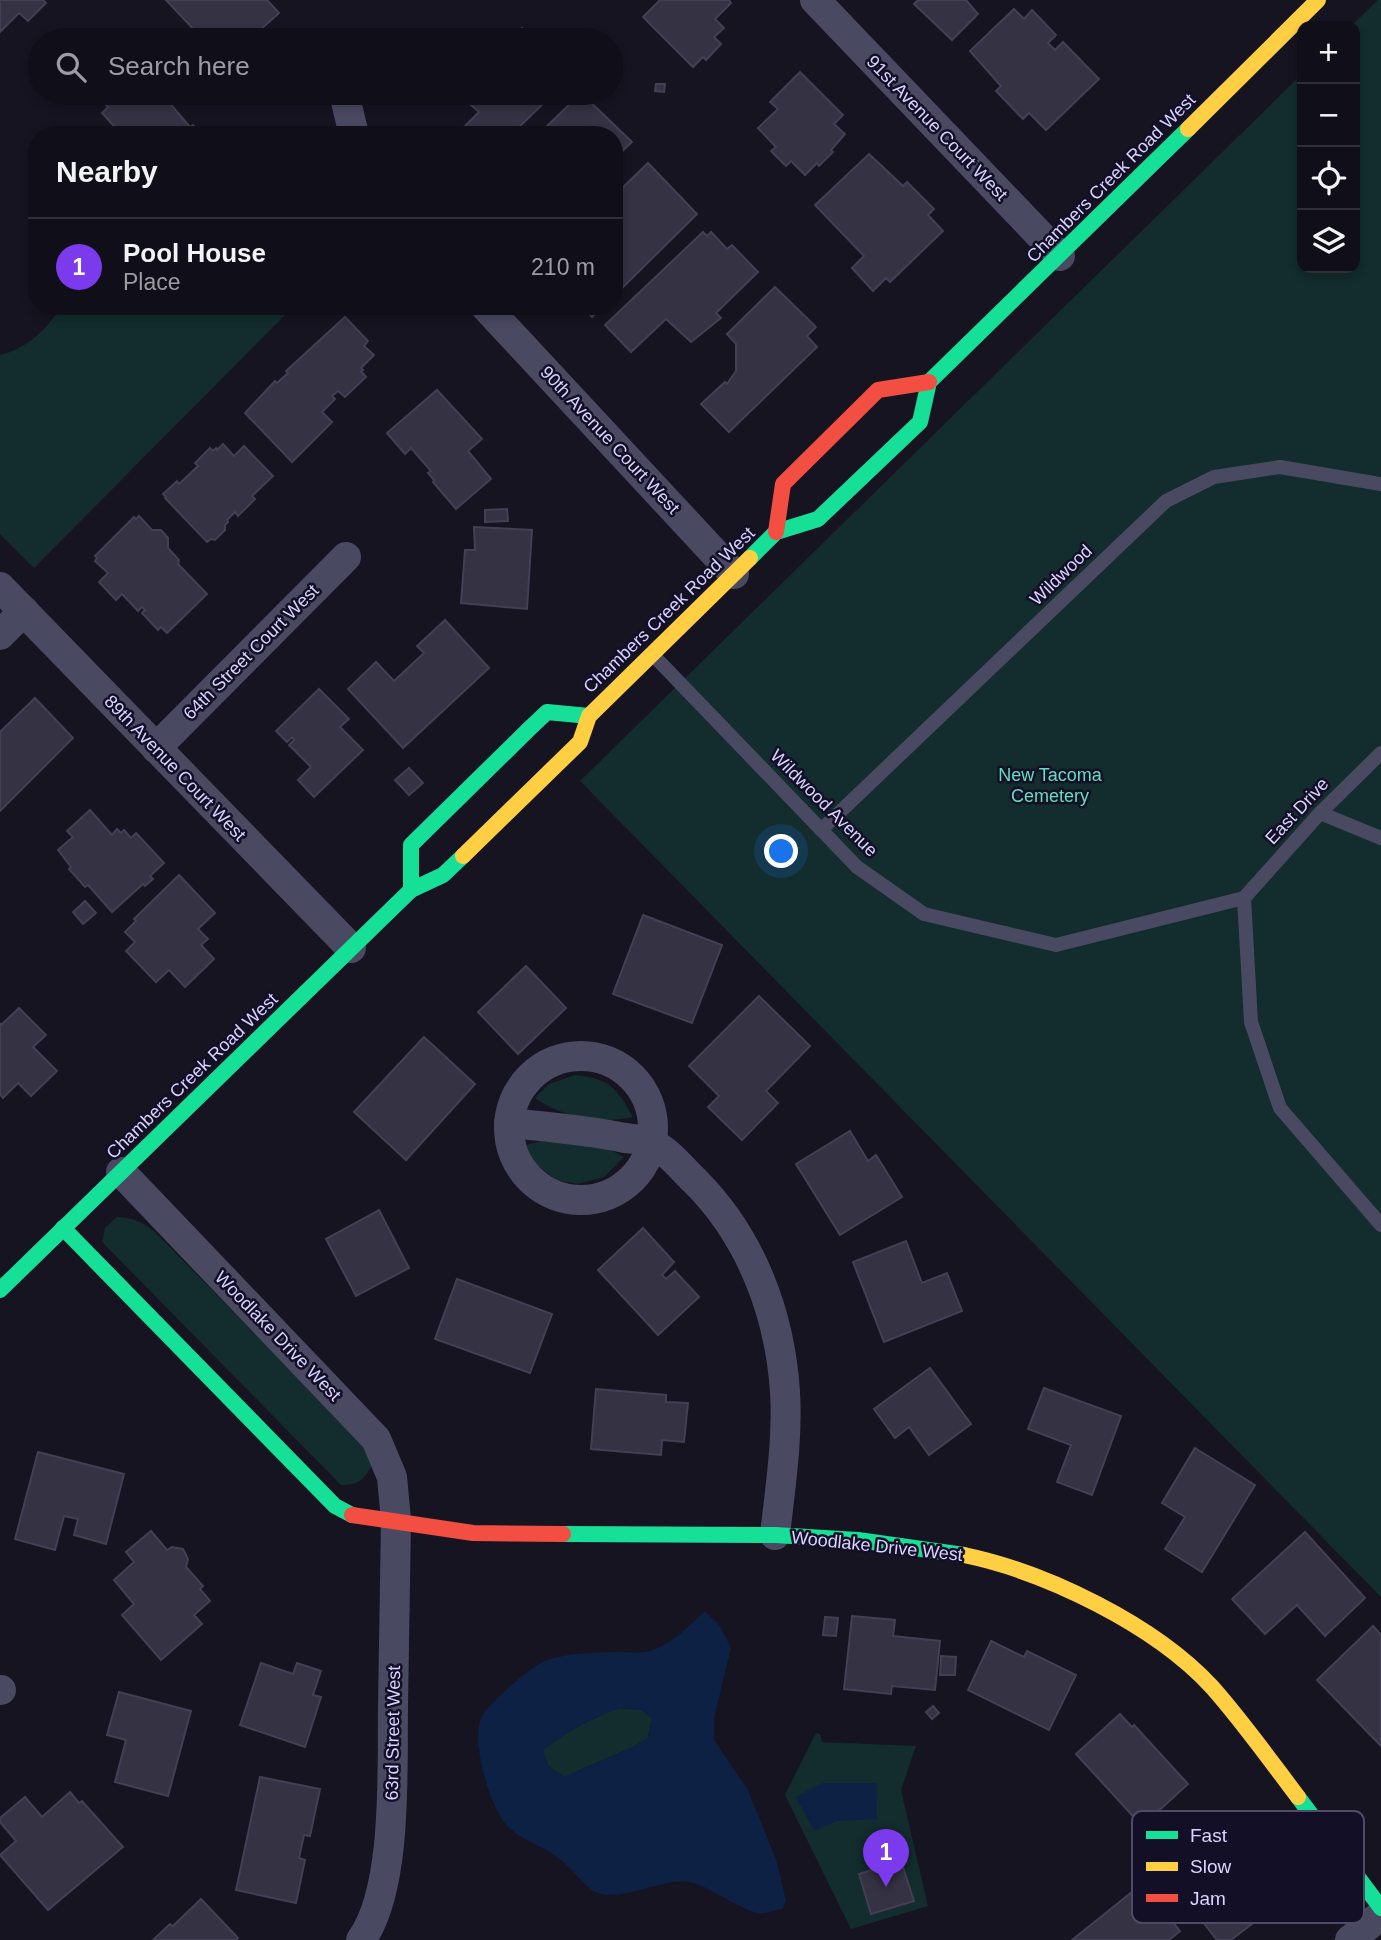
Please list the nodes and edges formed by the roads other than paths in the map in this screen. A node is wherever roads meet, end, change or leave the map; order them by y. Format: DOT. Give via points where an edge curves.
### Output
graph roads {
  1 [pos="815,0"];
  2 [pos="1318,0"];
  3 [pos="348,105"];
  4 [pos="352,126"];
  5 [pos="1060,256"];
  6 [pos="493,315"];
  7 [pos="929,382"];
  8 [pos="1381,484"];
  9 [pos="776,532"];
  10 [pos="346,557"];
  11 [pos="734,574"];
  12 [pos="0,587"];
  13 [pos="24,611"];
  14 [pos="0,635"];
  15 [pos="652,654"];
  16 [pos="589,716"];
  17 [pos="156,748"];
  18 [pos="1381,752"];
  19 [pos="1320,813"];
  20 [pos="821,830"];
  21 [pos="1381,838"];
  22 [pos="411,890"];
  23 [pos="1244,898"];
  24 [pos="351,948"];
  25 [pos="509,1123"];
  26 [pos="651,1143"];
  27 [pos="121,1172"];
  28 [pos="1381,1224"];
  29 [pos="63,1228"];
  30 [pos="0,1290"];
  31 [pos="396,1520"];
  32 [pos="775,1535"];
  33 [pos="1308,1811"];
  34 [pos="1364,1885"];
  35 [pos="1381,1908"];
  36 [pos="1381,1915"];
  37 [pos="361,1940"];
  38 [pos="1350,1940"];
  1 -- 5 [label="street, 91st Avenue Court West"];
  2 -- 5 [label="street, Chambers Creek Road West"];
  3 -- 4 [label="street"];
  5 -- 7 [label="street, Chambers Creek Road West"];
  6 -- 11 [label="street, 90th Avenue Court West"];
  7 -- 9 [label="street, Chambers Creek Road West" via="920,422 818,519"];
  7 -- 9 [label="street, Chambers Creek Road West" via="877,390 783,484"];
  8 -- 20 [label="lane, Wildwood" via="1280,467 1214,477 1167,501"];
  9 -- 11 [label="street, Chambers Creek Road West"];
  10 -- 17 [label="street, 64th Street Court West"];
  11 -- 15 [label="street, Chambers Creek Road West"];
  12 -- 13 [label="street, 89th Avenue Court West"];
  13 -- 14 [label="street"];
  13 -- 17 [label="street, 89th Avenue Court West"];
  15 -- 16 [label="street, Chambers Creek Road West"];
  15 -- 20 [label="lane, Wildwood Avenue"];
  16 -- 22 [label="street, Chambers Creek Road West" via="580,742 561,761 443,875"];
  16 -- 22 [label="street, Chambers Creek Road West" via="547,712 420,835 411,845"];
  17 -- 24 [label="street, 89th Avenue Court West"];
  18 -- 19 [label="lane, East Drive"];
  19 -- 21 [label="lane"];
  19 -- 23 [label="lane, East Drive"];
  20 -- 23 [label="lane, Wildwood Avenue" via="857,867 925,914 1056,945"];
  22 -- 24 [label="street, Chambers Creek Road West"];
  23 -- 28 [label="lane" via="1251,1021 1280,1108"];
  24 -- 27 [label="street, Chambers Creek Road West"];
  25 -- 26 [label="street"];
  25 -- 26 [label="street" via="511,1147 520,1168 537,1186 570,1199 606,1196 627,1184 643,1165"];
  25 -- 26 [label="street" via="514,1100 527,1080 545,1065 567,1057 591,1057 632,1077 646,1097 652,1119"];
  26 -- 32 [label="street" via="708,1194 744,1245 765,1290 780,1343 785,1395"];
  27 -- 29 [label="street, Chambers Creek Road West"];
  27 -- 31 [label="street, Woodlake Drive West" via="376,1439 392,1477"];
  29 -- 30 [label="street, Chambers Creek Road West"];
  29 -- 31 [label="street, Woodlake Drive West" via="335,1506 353,1515"];
  31 -- 32 [label="street, Woodlake Drive West" via="474,1533"];
  31 -- 37 [label="street, 63rd Street West" via="391,1824 380,1900"];
  32 -- 33 [label="street, Woodlake Drive West" via="858,1540 967,1555 1026,1572 1072,1592 1163,1644 1210,1685"];
  34 -- 35 [label="street, Woodlake Drive West"];
  36 -- 38 [label="street"];
}
